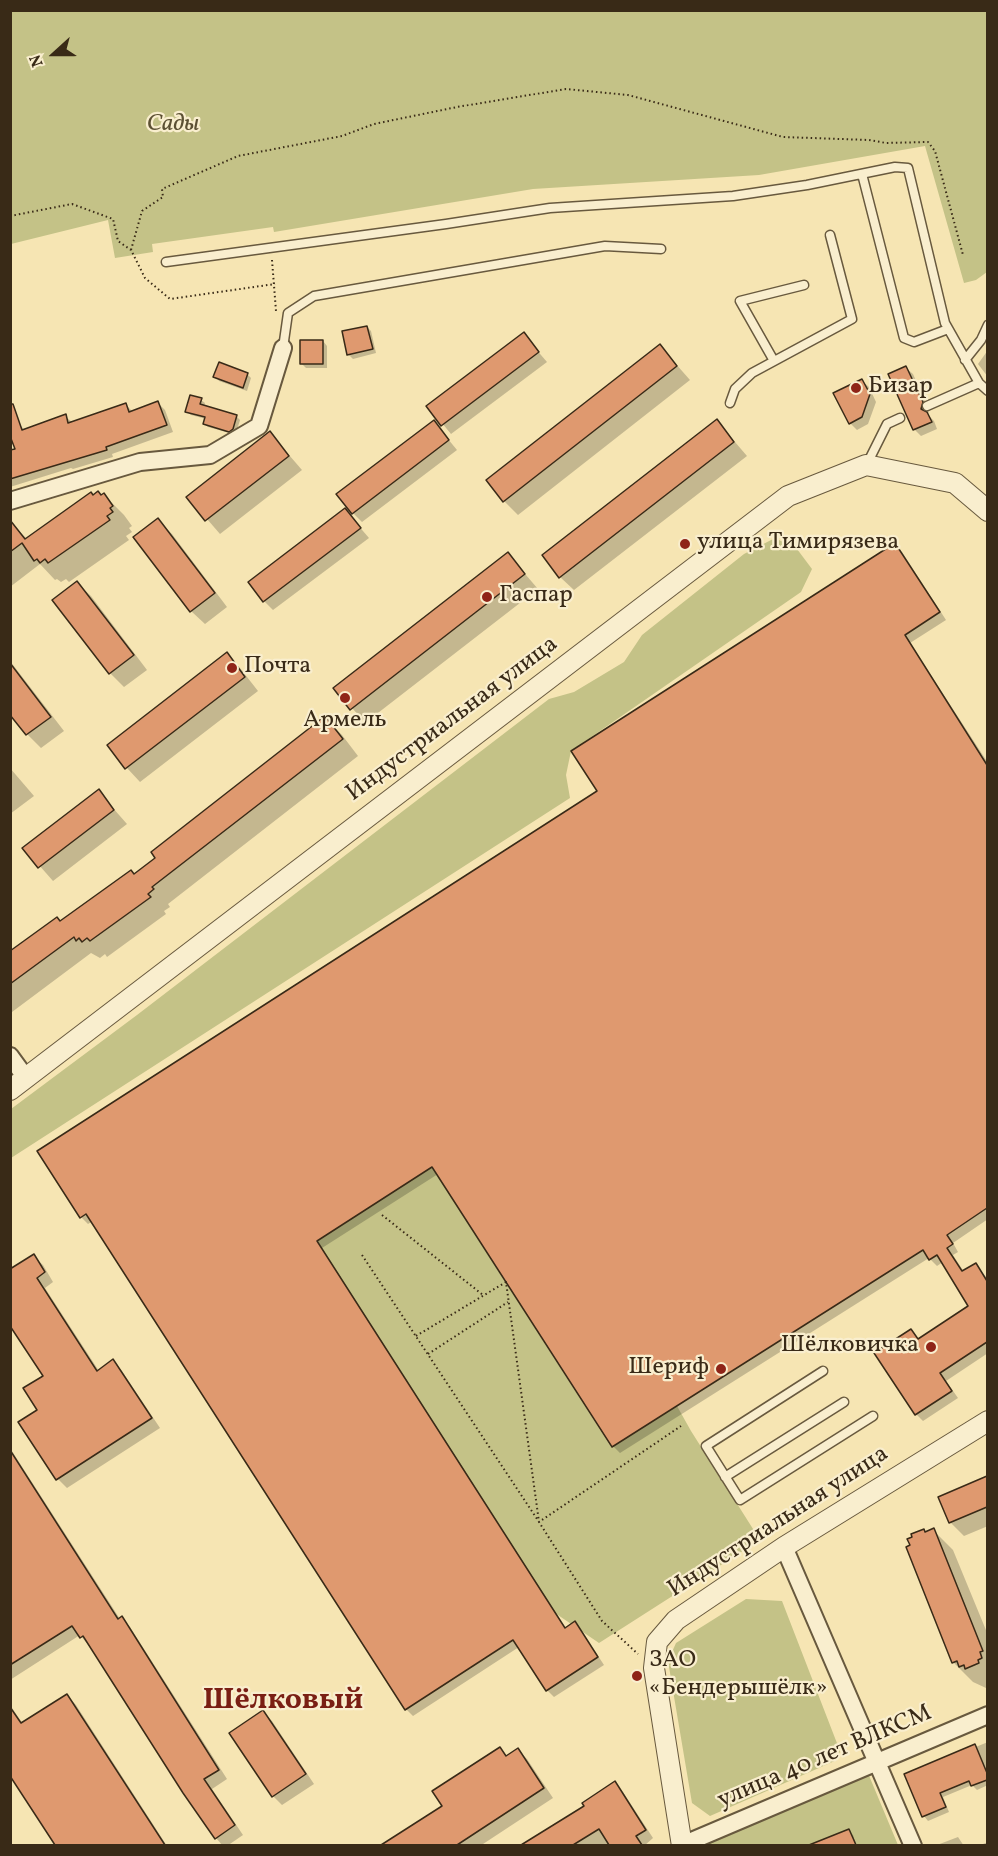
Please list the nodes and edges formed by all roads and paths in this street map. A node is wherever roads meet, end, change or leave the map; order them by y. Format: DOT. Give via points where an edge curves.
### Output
graph roads {
  1 [pos="862,174"];
  2 [pos="10,216"];
  3 [pos="830,235"];
  4 [pos="271,248"];
  5 [pos="661,249"];
  6 [pos="130,250"];
  7 [pos="963,255"];
  8 [pos="166,262"];
  9 [pos="274,284"];
  10 [pos="804,285"];
  11 [pos="276,314"];
  12 [pos="987,325"];
  13 [pos="948,329"];
  14 [pos="283,348"];
  15 [pos="965,360"];
  16 [pos="774,361"];
  17 [pos="979,383"];
  18 [pos="987,391"];
  19 [pos="730,403"];
  20 [pos="927,406"];
  21 [pos="900,418"];
  22 [pos="867,465"];
  23 [pos="10,501"];
  24 [pos="987,511"];
  25 [pos="10,1056"];
  26 [pos="18,1084"];
  27 [pos="382,1215"];
  28 [pos="362,1255"];
  29 [pos="483,1295"];
  30 [pos="508,1302"];
  31 [pos="416,1336"];
  32 [pos="428,1354"];
  33 [pos="823,1371"];
  34 [pos="844,1402"];
  35 [pos="873,1416"];
  36 [pos="987,1421"];
  37 [pos="681,1426"];
  38 [pos="725,1476"];
  39 [pos="539,1522"];
  40 [pos="784,1546"];
  41 [pos="654,1668"];
  42 [pos="987,1715"];
  43 [pos="876,1762"];
  44 [pos="682,1845"];
  45 [pos="912,1845"];
  1 -- 4 [label="lane" via="733,196 550,208"];
  1 -- 13 [label="lane" via="908,168"];
  1 -- 13 [label="lane" via="904,338 914,342"];
  2 -- 6 [label="path" via="72,204 113,219 118,241"];
  3 -- 16 [label="lane" via="852,320"];
  4 -- 8 [label="lane"];
  4 -- 9 [label="path"];
  5 -- 14 [label="lane" via="605,246 314,296 288,313"];
  6 -- 7 [label="path" via="142,211 163,197 162,189 238,156 342,136 384,121 566,88 628,95 783,136 928,142 935,151"];
  6 -- 9 [label="path" via="145,278 170,299"];
  9 -- 11 [label="path"];
  10 -- 16 [label="lane" via="740,301"];
  12 -- 15 [label="lane"];
  13 -- 15 [label="lane"];
  14 -- 23 [label="street" via="259,426 210,455 140,462"];
  15 -- 17 [label="lane"];
  16 -- 19 [label="lane" via="752,373 735,389"];
  17 -- 18 [label="lane"];
  17 -- 20 [label="lane"];
  21 -- 22 [label="lane" via="887,424"];
  22 -- 24 [label="street" via="956,483"];
  22 -- 26 [label="street, Индустриальная улица" via="788,496"];
  25 -- 26 [label="street"];
  27 -- 29 [label="path"];
  28 -- 31 [label="path"];
  29 -- 30 [label="path" via="506,1282"];
  29 -- 31 [label="path"];
  30 -- 32 [label="path"];
  30 -- 39 [label="path"];
  31 -- 32 [label="path"];
  32 -- 39 [label="path"];
  33 -- 38 [label="lane" via="706,1446"];
  34 -- 38 [label="lane"];
  35 -- 38 [label="lane" via="740,1500"];
  36 -- 40 [label="street, Индустриальная улица"];
  37 -- 39 [label="path"];
  39 -- 41 [label="path" via="602,1621"];
  40 -- 41 [label="street, Индустриальная улица" via="676,1620 657,1642"];
  40 -- 43 [label="street"];
  41 -- 44 [label="street, Индустриальная улица"];
  42 -- 43 [label="street, улица 40 лет ВЛКСМ"];
  43 -- 44 [label="street, улица 40 лет ВЛКСМ"];
  43 -- 45 [label="street"];
}
